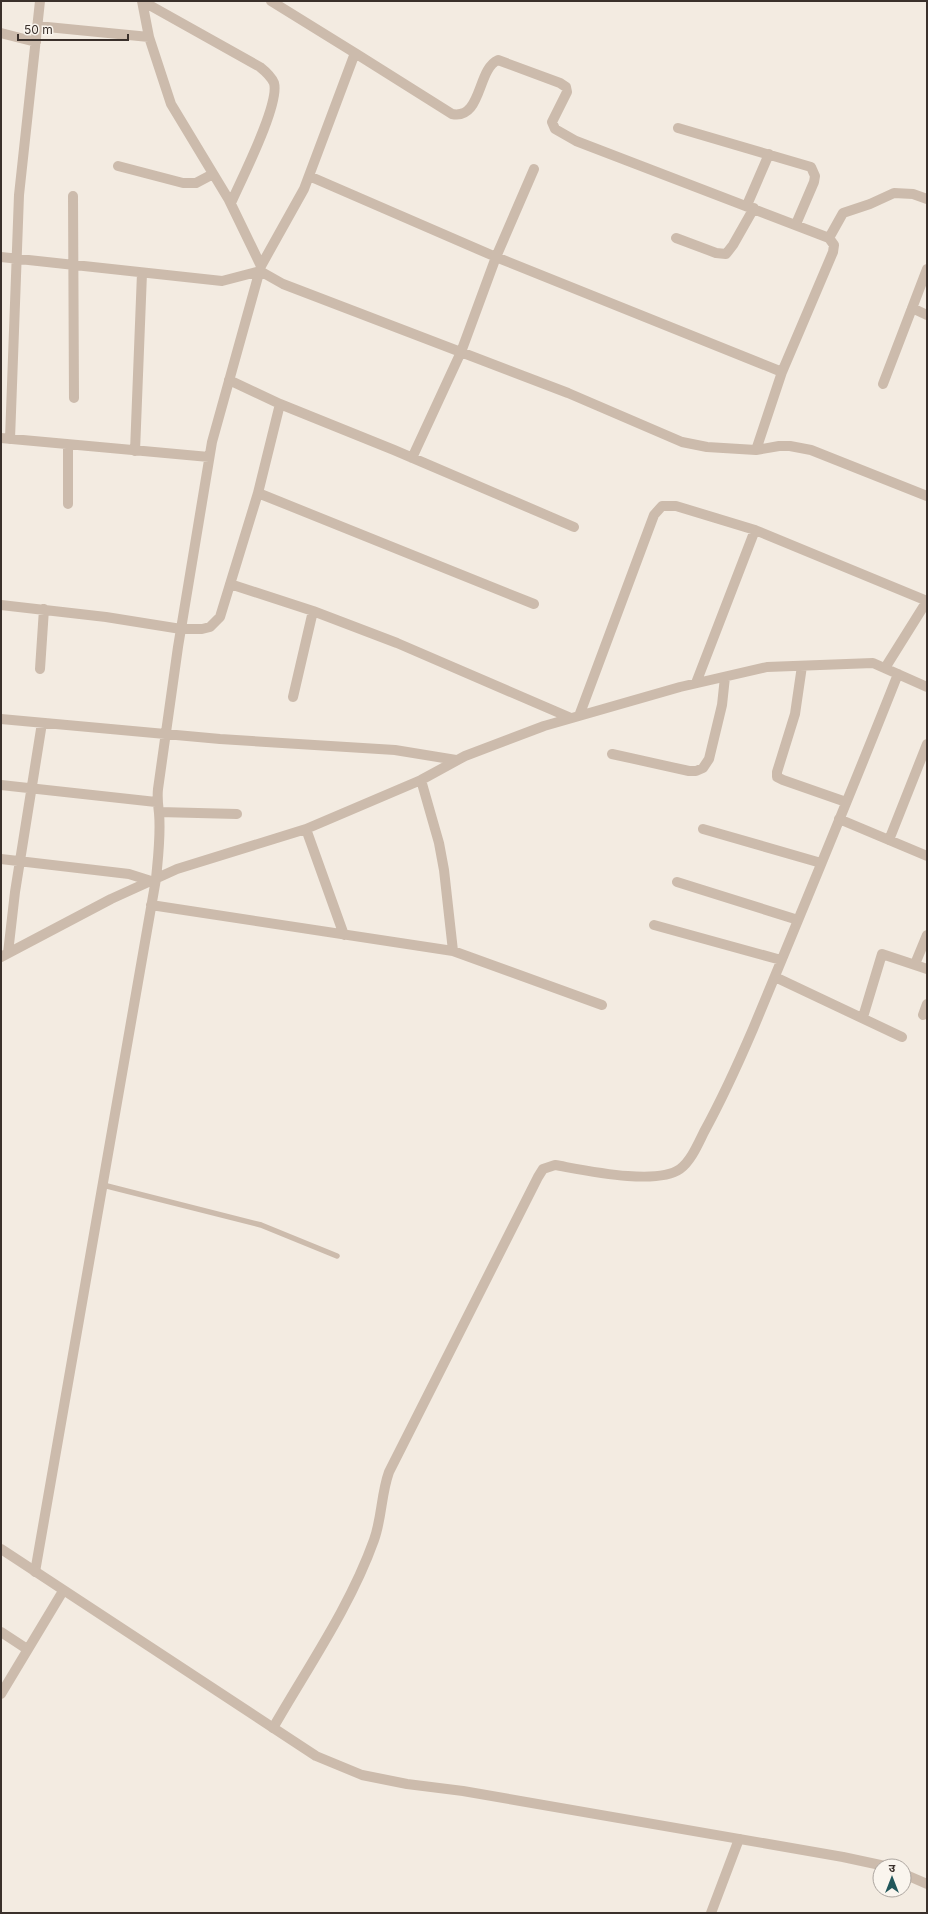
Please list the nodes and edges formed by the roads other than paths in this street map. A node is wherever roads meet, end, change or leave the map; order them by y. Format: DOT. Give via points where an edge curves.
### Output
graph roads {
  1 [pos="40,1"];
  2 [pos="142,1"];
  3 [pos="271,1"];
  4 [pos="37,26"];
  5 [pos="1,33"];
  6 [pos="149,37"];
  7 [pos="36,42"];
  8 [pos="355,53"];
  9 [pos="678,128"];
  10 [pos="769,154"];
  11 [pos="118,166"];
  12 [pos="534,169"];
  13 [pos="213,174"];
  14 [pos="309,176"];
  15 [pos="73,196"];
  16 [pos="927,199"];
  17 [pos="231,203"];
  18 [pos="750,207"];
  19 [pos="796,224"];
  20 [pos="676,238"];
  21 [pos="829,238"];
  22 [pos="1,257"];
  23 [pos="496,257"];
  24 [pos="16,258"];
  25 [pos="75,265"];
  26 [pos="261,269"];
  27 [pos="927,269"];
  28 [pos="142,273"];
  29 [pos="912,308"];
  30 [pos="927,315"];
  31 [pos="461,352"];
  32 [pos="782,372"];
  33 [pos="230,380"];
  34 [pos="883,384"];
  35 [pos="74,398"];
  36 [pos="280,404"];
  37 [pos="6,439"];
  38 [pos="68,445"];
  39 [pos="756,450"];
  40 [pos="135,451"];
  41 [pos="209,457"];
  42 [pos="412,458"];
  43 [pos="258,493"];
  44 [pos="927,495"];
  45 [pos="68,504"];
  46 [pos="574,527"];
  47 [pos="755,530"];
  48 [pos="230,584"];
  49 [pos="927,601"];
  50 [pos="534,604"];
  51 [pos="1,605"];
  52 [pos="44,609"];
  53 [pos="313,611"];
  54 [pos="181,629"];
  55 [pos="802,666"];
  56 [pos="885,668"];
  57 [pos="40,669"];
  58 [pos="898,674"];
  59 [pos="725,677"];
  60 [pos="696,683"];
  61 [pos="927,686"];
  62 [pos="293,697"];
  63 [pos="575,717"];
  64 [pos="1,718"];
  65 [pos="42,723"];
  66 [pos="166,732"];
  67 [pos="927,744"];
  68 [pos="612,754"];
  69 [pos="456,760"];
  70 [pos="421,780"];
  71 [pos="1,786"];
  72 [pos="31,788"];
  73 [pos="846,802"];
  74 [pos="158,807"];
  75 [pos="237,814"];
  76 [pos="839,818"];
  77 [pos="306,829"];
  78 [pos="703,829"];
  79 [pos="889,840"];
  80 [pos="927,856"];
  81 [pos="1,859"];
  82 [pos="20,861"];
  83 [pos="821,863"];
  84 [pos="154,880"];
  85 [pos="677,882"];
  86 [pos="151,905"];
  87 [pos="798,920"];
  88 [pos="654,925"];
  89 [pos="6,930"];
  90 [pos="344,935"];
  91 [pos="927,937"];
  92 [pos="453,951"];
  93 [pos="5,955"];
  94 [pos="781,960"];
  95 [pos="915,964"];
  96 [pos="927,969"];
  97 [pos="775,977"];
  98 [pos="927,1004"];
  99 [pos="602,1005"];
  100 [pos="924,1015"];
  101 [pos="863,1018"];
  102 [pos="902,1036"];
  103 [pos="102,1185"];
  104 [pos="336,1256"];
  105 [pos="1,1550"];
  106 [pos="35,1572"];
  107 [pos="63,1591"];
  108 [pos="1,1632"];
  109 [pos="27,1649"];
  110 [pos="1,1694"];
  111 [pos="272,1728"];
  112 [pos="740,1839"];
  113 [pos="872,1863"];
  114 [pos="912,1877"];
  115 [pos="927,1884"];
  116 [pos="711,1913"];
  1 -- 4 [label="street"];
  2 -- 6 [label="street"];
  2 -- 17 [label="street" via="260,67 270,75 274,83 273,101 266,121"];
  3 -- 8 [label="street"];
  4 -- 6 [label="street"];
  4 -- 7 [label="street"];
  5 -- 7 [label="street"];
  6 -- 13 [label="street" via="171,104"];
  7 -- 24 [label="street" via="19,195"];
  8 -- 14 [label="street"];
  8 -- 18 [label="street" via="457,115 462,115 469,109 491,66 498,60 560,82 567,89 552,122 556,129 576,141"];
  9 -- 10 [label="street"];
  10 -- 18 [label="street"];
  10 -- 19 [label="street" via="805,164 814,171 814,182"];
  11 -- 13 [label="street" via="183,184 196,183"];
  12 -- 23 [label="street"];
  13 -- 17 [label="street"];
  14 -- 23 [label="street"];
  14 -- 26 [label="street"];
  15 -- 25 [label="street"];
  16 -- 21 [label="street" via="902,192 887,195 843,213"];
  17 -- 26 [label="street"];
  18 -- 19 [label="street"];
  18 -- 20 [label="street" via="733,245 726,254 716,254"];
  19 -- 21 [label="street"];
  21 -- 32 [label="street" via="834,245 833,252"];
  22 -- 24 [label="street"];
  23 -- 31 [label="street"];
  23 -- 32 [label="street"];
  24 -- 25 [label="street"];
  24 -- 37 [label="street"];
  25 -- 28 [label="street"];
  25 -- 35 [label="street"];
  26 -- 28 [label="street" via="222,281"];
  26 -- 31 [label="street" via="283,284"];
  26 -- 33 [label="street"];
  27 -- 29 [label="street"];
  28 -- 40 [label="street"];
  29 -- 30 [label="street"];
  29 -- 34 [label="street"];
  31 -- 39 [label="street" via="568,393 682,442 707,447"];
  31 -- 42 [label="street"];
  32 -- 39 [label="street"];
  33 -- 36 [label="street"];
  33 -- 41 [label="street"];
  36 -- 42 [label="street"];
  36 -- 43 [label="street"];
  37 -- 38 [label="street"];
  38 -- 40 [label="street"];
  38 -- 45 [label="street"];
  39 -- 44 [label="street" via="779,446 810,450"];
  40 -- 41 [label="street"];
  41 -- 54 [label="street"];
  42 -- 46 [label="street"];
  43 -- 48 [label="street"];
  43 -- 50 [label="street"];
  47 -- 49 [label="street"];
  47 -- 60 [label="street"];
  47 -- 63 [label="street" via="676,506 662,506 658,509"];
  48 -- 53 [label="street"];
  48 -- 54 [label="street" via="220,617 215,623 202,629"];
  49 -- 56 [label="street"];
  51 -- 52 [label="street"];
  52 -- 54 [label="street"];
  52 -- 57 [label="street"];
  53 -- 62 [label="street"];
  53 -- 63 [label="street"];
  54 -- 66 [label="street"];
  55 -- 56 [label="street" via="873,663"];
  55 -- 59 [label="street" via="767,667"];
  55 -- 73 [label="street" via="795,714 777,777"];
  56 -- 58 [label="street"];
  58 -- 61 [label="street"];
  58 -- 73 [label="street"];
  59 -- 60 [label="street"];
  59 -- 68 [label="street" via="719,719 709,758 703,768 689,771"];
  60 -- 63 [label="street"];
  63 -- 69 [label="street" via="544,726"];
  64 -- 65 [label="street"];
  65 -- 66 [label="street"];
  65 -- 72 [label="street"];
  66 -- 69 [label="street" via="395,750"];
  66 -- 74 [label="street"];
  67 -- 79 [label="street"];
  69 -- 70 [label="street"];
  70 -- 77 [label="street"];
  70 -- 92 [label="street" via="439,843"];
  71 -- 72 [label="street"];
  72 -- 74 [label="street"];
  72 -- 82 [label="street"];
  73 -- 76 [label="street"];
  74 -- 75 [label="street"];
  74 -- 84 [label="street" via="159,850"];
  76 -- 79 [label="street"];
  76 -- 83 [label="street"];
  77 -- 84 [label="street" via="177,870"];
  77 -- 90 [label="street"];
  78 -- 83 [label="street"];
  79 -- 80 [label="street"];
  81 -- 82 [label="street"];
  82 -- 84 [label="street" via="128,874"];
  82 -- 89 [label="street"];
  83 -- 87 [label="street"];
  84 -- 86 [label="street"];
  84 -- 93 [label="street" via="111,899"];
  85 -- 87 [label="street"];
  86 -- 90 [label="street"];
  86 -- 103 [label="street"];
  87 -- 94 [label="street"];
  88 -- 94 [label="street"];
  89 -- 93 [label="street"];
  90 -- 92 [label="street"];
  91 -- 95 [label="street"];
  92 -- 99 [label="street"];
  94 -- 97 [label="street"];
  95 -- 96 [label="street"];
  95 -- 101 [label="street" via="882,954"];
  97 -- 101 [label="street"];
  97 -- 111 [label="street" via="727,1090 693,1153 681,1168 670,1174 636,1176 555,1165 544,1169 538,1177 388,1472 375,1538 366,1562"];
  98 -- 100 [label="street"];
  101 -- 102 [label="street"];
  103 -- 104 [label="lane" via="261,1225"];
  103 -- 106 [label="street"];
  105 -- 106 [label="street"];
  106 -- 107 [label="street"];
  107 -- 109 [label="street"];
  107 -- 111 [label="street"];
  108 -- 109 [label="street"];
  109 -- 110 [label="street"];
  111 -- 112 [label="street" via="316,1756 362,1775"];
  112 -- 113 [label="street"];
  112 -- 116 [label="street"];
  114 -- 115 [label="street"];
}
